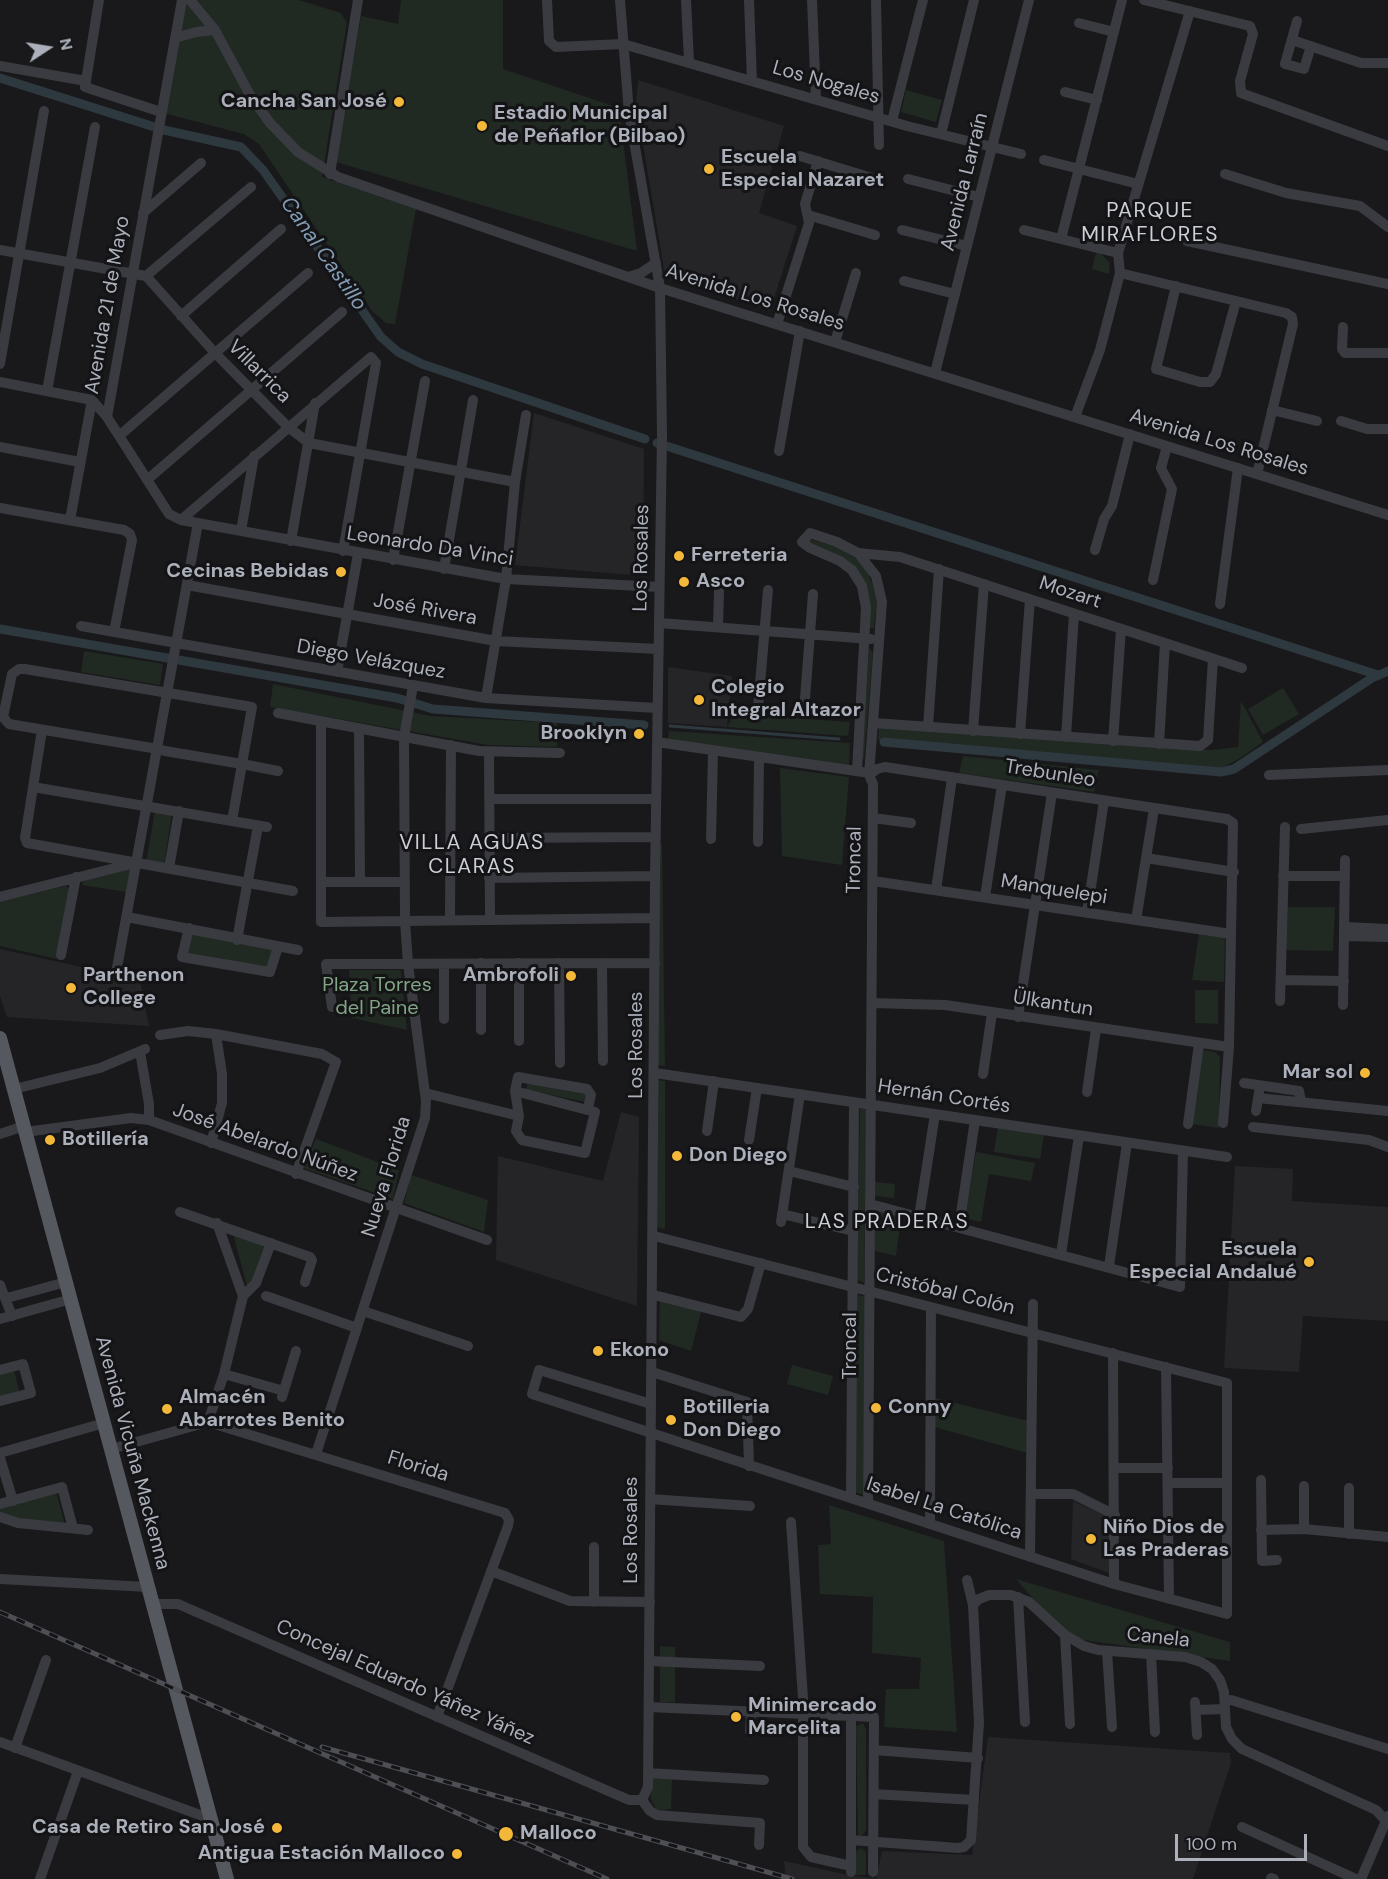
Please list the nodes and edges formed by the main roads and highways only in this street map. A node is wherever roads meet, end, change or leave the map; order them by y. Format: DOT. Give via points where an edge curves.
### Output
graph roads {
  1 [pos="0,1038"];
  2 [pos="4,1065"];
  3 [pos="227,1879"];
  1 -- 2 [label="main road, Avenida Vicuña Mackenna"];
  2 -- 3 [label="main road, Avenida Vicuña Mackenna" via="25,1129"];
}
